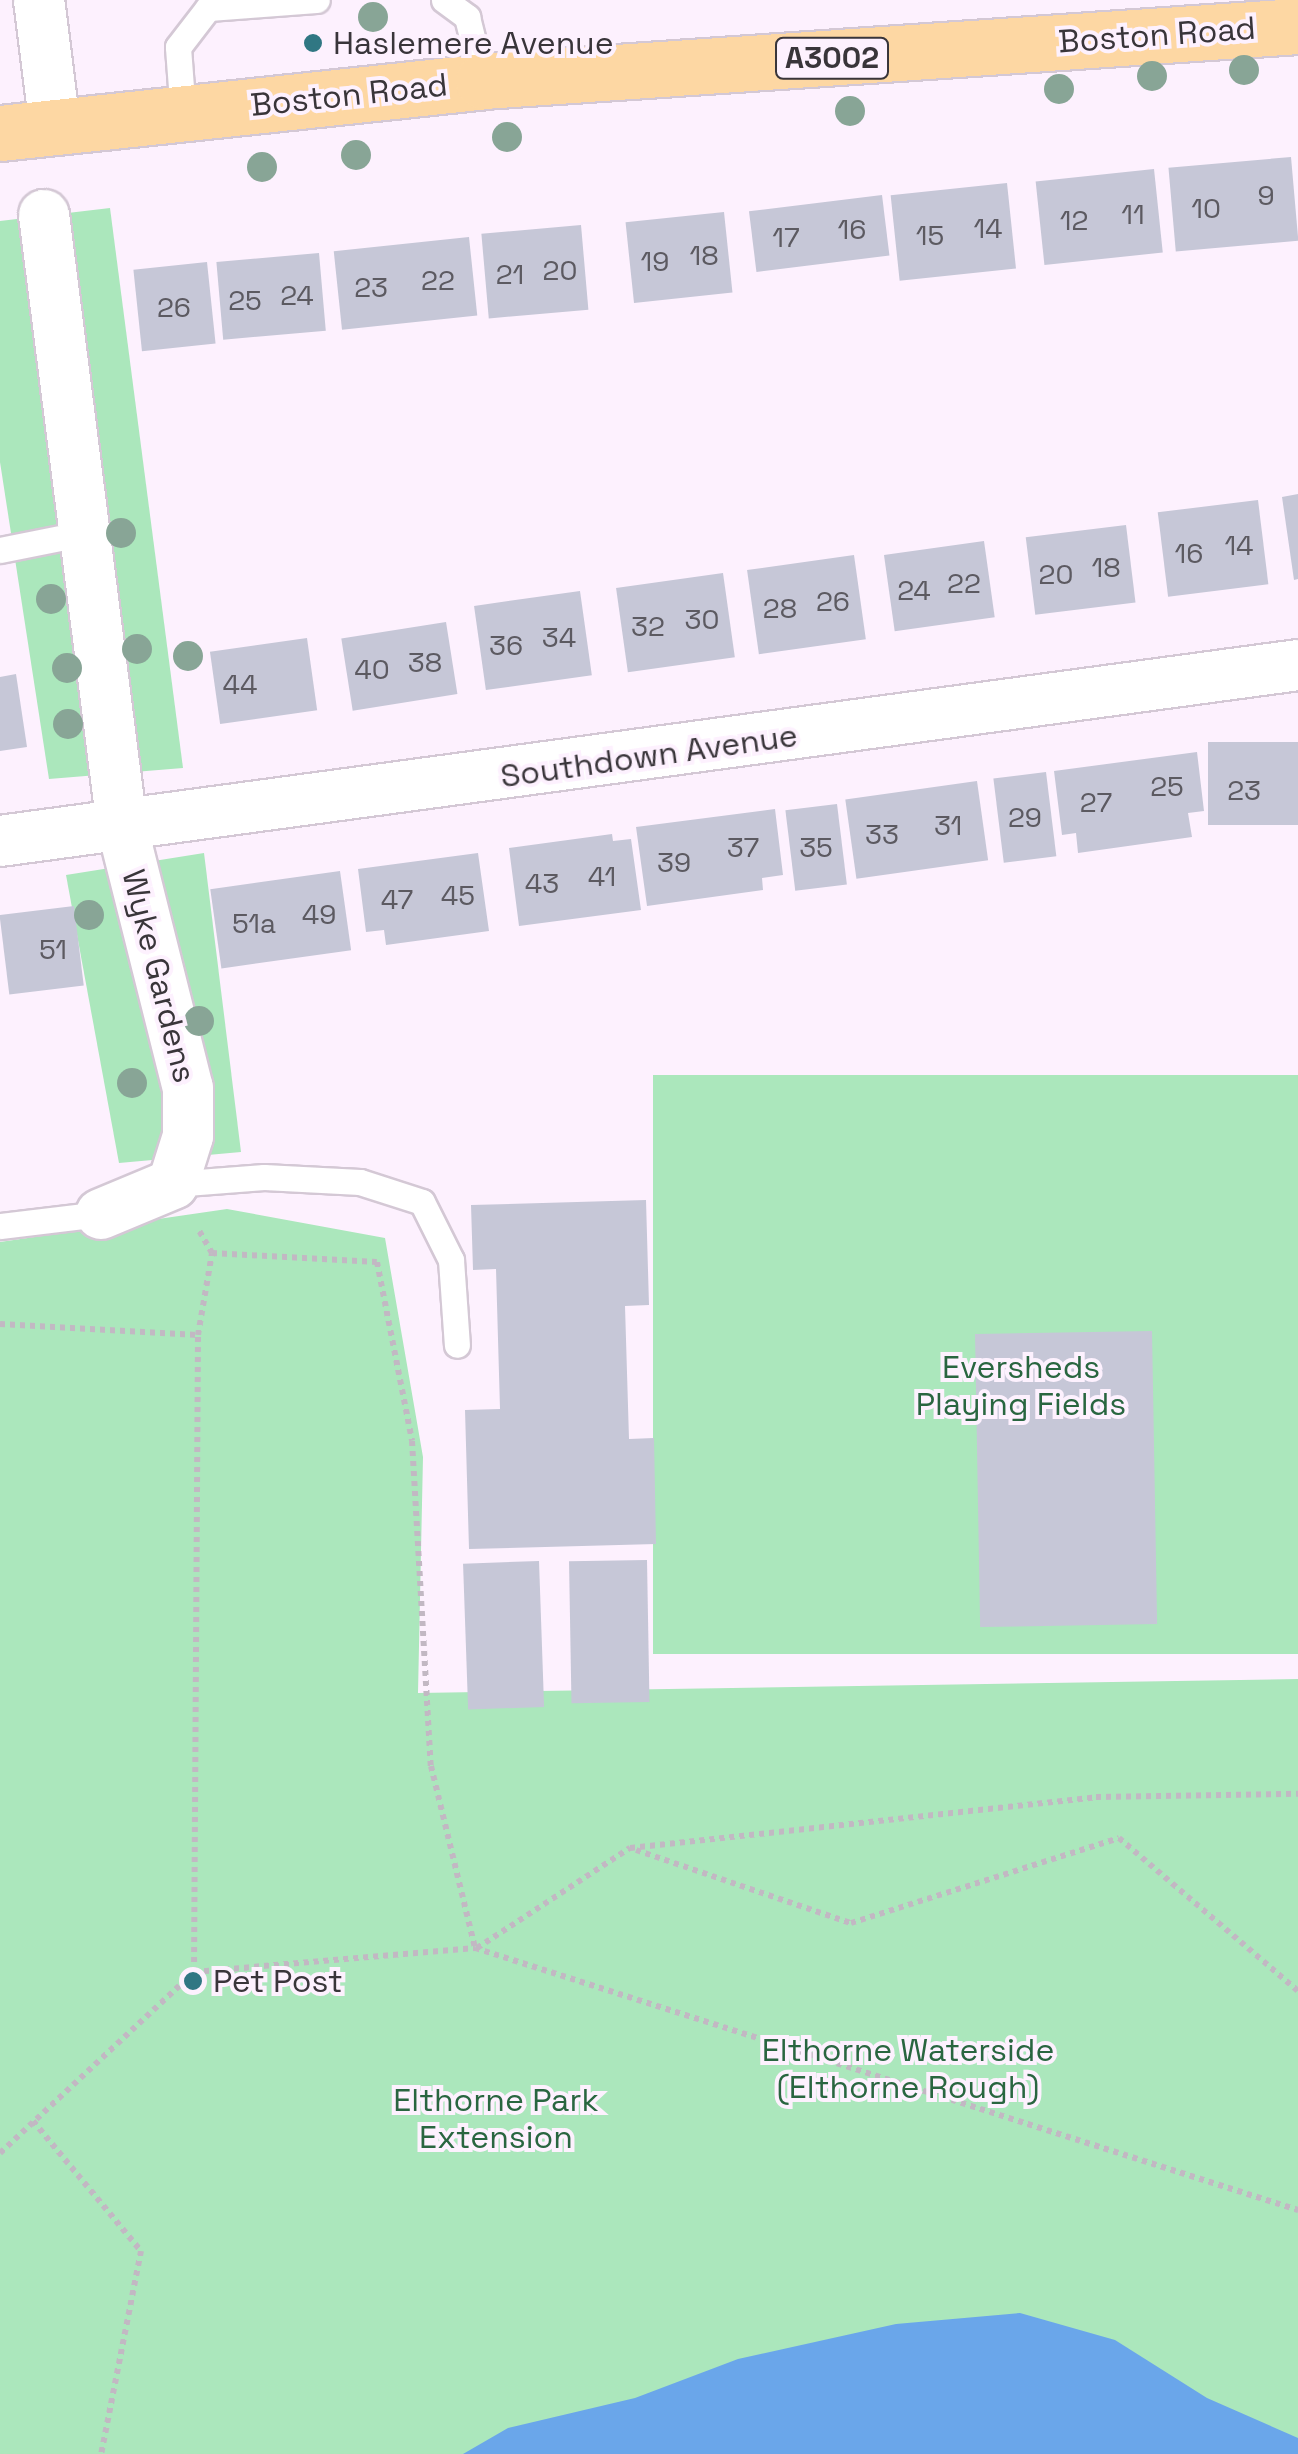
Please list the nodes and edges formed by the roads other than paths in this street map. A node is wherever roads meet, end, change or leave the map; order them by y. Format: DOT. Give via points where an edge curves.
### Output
graph roads {
  1 [pos="39,0"];
  2 [pos="317,0"];
  3 [pos="444,0"];
  4 [pos="1298,26"];
  5 [pos="483,82"];
  6 [pos="183,114"];
  7 [pos="54,128"];
  8 [pos="0,133"];
  9 [pos="44,215"];
  10 [pos="85,534"];
  11 [pos="0,550"];
  12 [pos="1298,666"];
  13 [pos="122,826"];
  14 [pos="0,842"];
  15 [pos="173,1184"];
  16 [pos="102,1214"];
  17 [pos="0,1226"];
  18 [pos="457,1345"];
  1 -- 7 [label="street"];
  2 -- 6 [label="lane" via="208,8 178,47"];
  3 -- 5 [label="lane" via="467,16"];
  4 -- 5 [label="main road, Boston Road / A3002"];
  5 -- 6 [label="main road, Boston Road / A3002"];
  6 -- 7 [label="main road, Boston Road / A3002"];
  7 -- 8 [label="main road, Boston Road / A3002"];
  9 -- 10 [label="street, Wyke Gardens"];
  10 -- 11 [label="lane"];
  10 -- 13 [label="street, Wyke Gardens"];
  12 -- 13 [label="street, Southdown Avenue"];
  13 -- 14 [label="street, Southdown Avenue"];
  13 -- 15 [label="street, Wyke Gardens" via="188,1088 188,1136"];
  15 -- 16 [label="street"];
  15 -- 18 [label="lane" via="264,1177 360,1182 422,1202 452,1260"];
  16 -- 17 [label="lane"];
}
